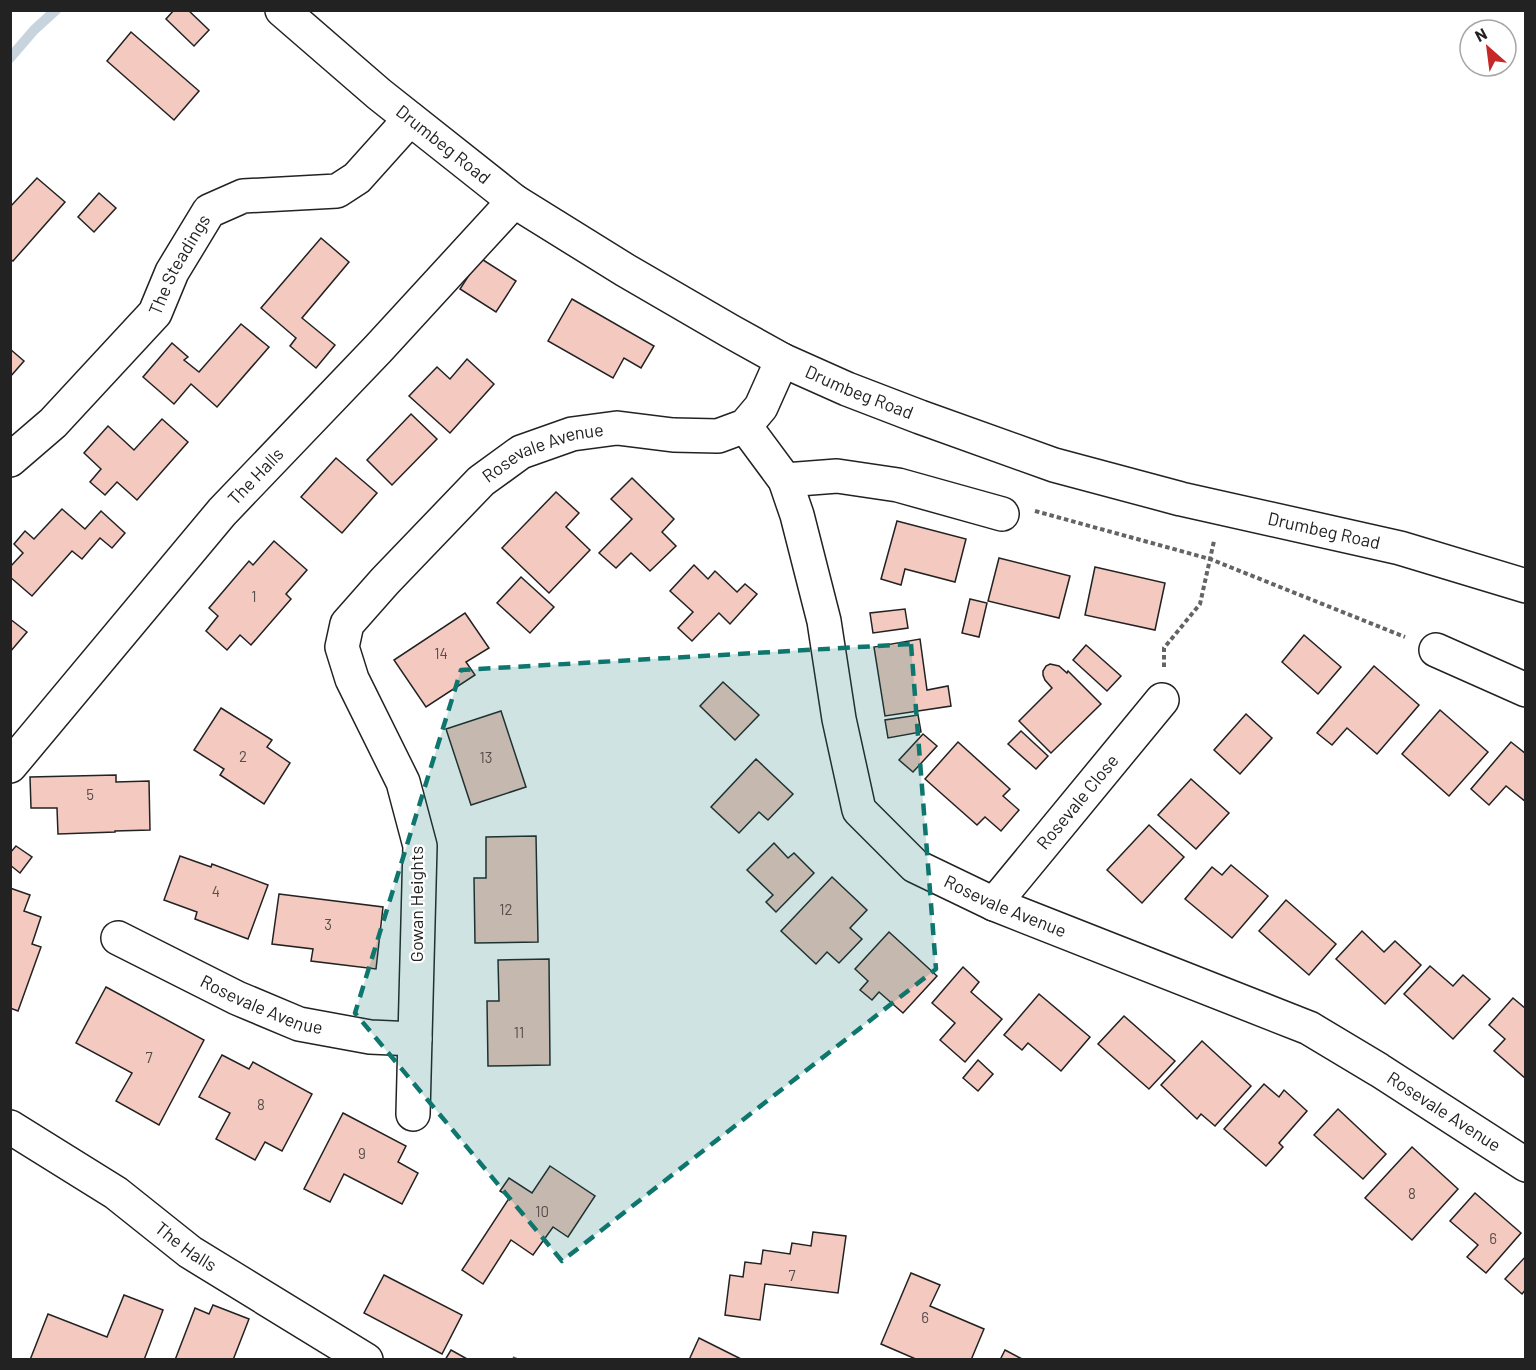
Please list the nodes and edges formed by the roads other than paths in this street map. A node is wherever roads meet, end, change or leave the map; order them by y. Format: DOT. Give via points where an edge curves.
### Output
graph roads {
  1 [pos="282,10"];
  2 [pos="410,119"];
  3 [pos="514,201"];
  4 [pos="782,360"];
  5 [pos="745,426"];
  6 [pos="10,460"];
  7 [pos="784,480"];
  8 [pos="1002,514"];
  9 [pos="385,581"];
  10 [pos="1526,586"];
  11 [pos="1436,650"];
  12 [pos="1526,690"];
  13 [pos="1162,700"];
  14 [pos="10,766"];
  15 [pos="994,904"];
  16 [pos="118,938"];
  17 [pos="415,1039"];
  18 [pos="413,1114"];
  19 [pos="10,1127"];
  20 [pos="1526,1165"];
  21 [pos="366,1359"];
  1 -- 2 [label="street, Drumbeg Road"];
  2 -- 3 [label="street, Drumbeg Road"];
  2 -- 6 [label="street, The Steadings" via="357,178 337,191 243,196 209,210 172,272 155,313 53,423"];
  3 -- 4 [label="street, Drumbeg Road"];
  3 -- 14 [label="street, The Halls" via="222,513"];
  4 -- 5 [label="street" via="761,407"];
  4 -- 10 [label="street, Drumbeg Road" via="847,389 1054,465 1181,499 1400,548"];
  5 -- 7 [label="street, Rosevale Avenue"];
  5 -- 9 [label="street, Rosevale Avenue" via="718,436 617,428 572,434 521,452 481,481"];
  7 -- 8 [label="street" via="837,476 898,485"];
  7 -- 15 [label="street, Rosevale Avenue" via="824,621 839,719 859,810 915,866"];
  9 -- 17 [label="street, Gowan Heights" via="346,624 342,646 352,679 403,782 420,846"];
  11 -- 12 [label="street"];
  13 -- 15 [label="street, Rosevale Close"];
  15 -- 20 [label="street, Rosevale Avenue" via="1309,1028"];
  16 -- 17 [label="street, Rosevale Avenue" via="237,998 299,1024 370,1037"];
  17 -- 18 [label="street, Gowan Heights"];
  19 -- 21 [label="street, The Halls" via="116,1192 190,1252"];
}
